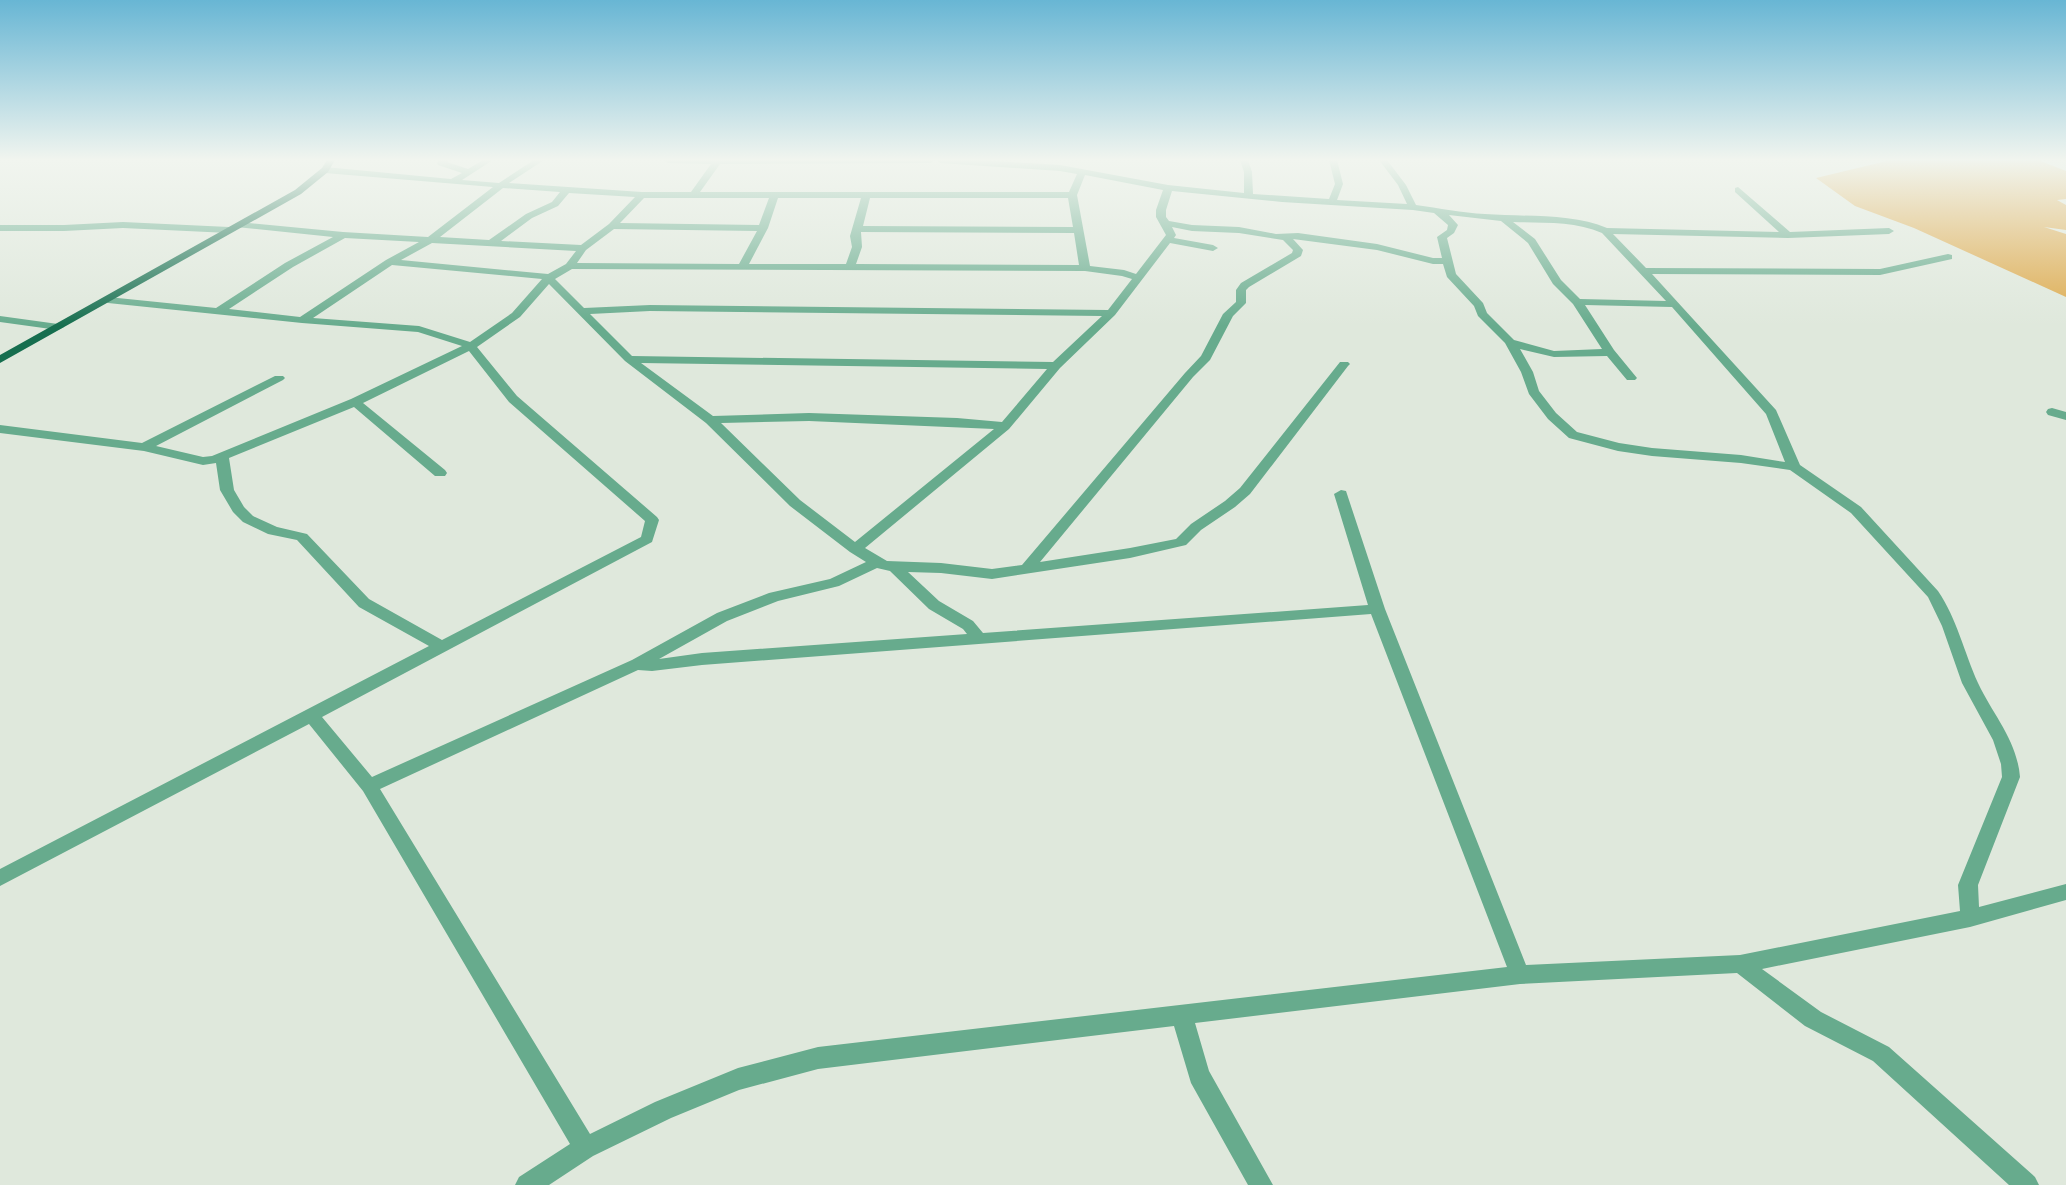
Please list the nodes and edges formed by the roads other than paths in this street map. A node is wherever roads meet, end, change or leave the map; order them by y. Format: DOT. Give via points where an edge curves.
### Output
graph roads {
  1 [pos="257,215"];
  2 [pos="462,215"];
  3 [pos="530,215"];
  4 [pos="622,215"];
  5 [pos="767,215"];
  6 [pos="862,215"];
  7 [pos="1075,215"];
  8 [pos="1161,215"];
  9 [pos="1442,215"];
  10 [pos="1473,215"];
  11 [pos="1766,215"];
  12 [pos="1504,219"];
  13 [pos="1166,223"];
  14 [pos="612,226"];
  15 [pos="0,228"];
  16 [pos="234,228"];
  17 [pos="762,228"];
  18 [pos="1192,228"];
  19 [pos="858,229"];
  20 [pos="1078,230"];
  21 [pos="1605,231"];
  22 [pos="1889,231"];
  23 [pos="343,235"];
  24 [pos="1788,235"];
  25 [pos="1286,237"];
  26 [pos="1169,238"];
  27 [pos="430,240"];
  28 [pos="491,243"];
  29 [pos="583,248"];
  30 [pos="1213,248"];
  31 [pos="1948,257"];
  32 [pos="1433,261"];
  33 [pos="1448,261"];
  34 [pos="390,262"];
  35 [pos="570,266"];
  36 [pos="742,267"];
  37 [pos="850,267"];
  38 [pos="1085,268"];
  39 [pos="1643,271"];
  40 [pos="1451,274"];
  41 [pos="549,278"];
  42 [pos="1140,278"];
  43 [pos="108,300"];
  44 [pos="1577,302"];
  45 [pos="1675,304"];
  46 [pos="580,311"];
  47 [pos="217,312"];
  48 [pos="1111,313"];
  49 [pos="0,319"];
  50 [pos="302,320"];
  51 [pos="58,327"];
  52 [pos="1510,342"];
  53 [pos="471,346"];
  54 [pos="1610,352"];
  55 [pos="629,359"];
  56 [pos="0,360"];
  57 [pos="1344,364"];
  58 [pos="1056,366"];
  59 [pos="279,378"];
  60 [pos="1631,378"];
  61 [pos="355,402"];
  62 [pos="2052,412"];
  63 [pos="2066,416"];
  64 [pos="710,420"];
  65 [pos="1004,426"];
  66 [pos="0,428"];
  67 [pos="144,447"];
  68 [pos="222,458"];
  69 [pos="1794,467"];
  70 [pos="440,473"];
  71 [pos="1341,494"];
  72 [pos="855,549"];
  73 [pos="877,562"];
  74 [pos="894,566"];
  75 [pos="1027,568"];
  76 [pos="1377,609"];
  77 [pos="980,639"];
  78 [pos="442,647"];
  79 [pos="636,664"];
  80 [pos="312,716"];
  81 [pos="368,786"];
  82 [pos="0,878"];
  83 [pos="2066,892"];
  84 [pos="1970,918"];
  85 [pos="1740,964"];
  86 [pos="1520,975"];
  87 [pos="1182,1015"];
  88 [pos="585,1148"];
  89 [pos="526,1185"];
  90 [pos="1261,1185"];
  91 [pos="2027,1185"];
  1 -- 16 [label="main road"];
  2 -- 27 [label="street"];
  3 -- 28 [label="street"];
  4 -- 14 [label="street"];
  5 -- 17 [label="street"];
  6 -- 19 [label="street"];
  7 -- 20 [label="street"];
  8 -- 13 [label="street"];
  9 -- 33 [label="street" via="1453,225 1451,231 1442,237"];
  10 -- 12 [label="street"];
  11 -- 24 [label="street"];
  12 -- 21 [label="street" via="1570,222"];
  12 -- 44 [label="street" via="1532,241 1557,282"];
  13 -- 18 [label="street"];
  13 -- 26 [label="street"];
  14 -- 17 [label="street"];
  14 -- 29 [label="street"];
  15 -- 16 [label="street" via="123,225"];
  16 -- 23 [label="street"];
  16 -- 43 [label="main road"];
  17 -- 36 [label="street"];
  18 -- 25 [label="street"];
  18 -- 26 [label="street"];
  19 -- 20 [label="street"];
  19 -- 37 [label="street" via="855,236 857,247"];
  20 -- 38 [label="street"];
  21 -- 24 [label="street"];
  21 -- 39 [label="street"];
  22 -- 24 [label="street"];
  23 -- 27 [label="street"];
  23 -- 47 [label="street" via="289,265"];
  25 -- 32 [label="street" via="1377,247"];
  25 -- 75 [label="street" via="1298,250 1297,254 1245,285 1241,303 1224,319 1206,358"];
  26 -- 30 [label="street"];
  26 -- 42 [label="street"];
  27 -- 28 [label="street"];
  27 -- 34 [label="street"];
  28 -- 29 [label="street"];
  29 -- 35 [label="street"];
  31 -- 39 [label="street" via="1880,272"];
  32 -- 33 [label="street"];
  32 -- 40 [label="street"];
  33 -- 40 [label="street"];
  34 -- 41 [label="street"];
  34 -- 50 [label="street"];
  35 -- 36 [label="street"];
  35 -- 41 [label="street"];
  36 -- 37 [label="street"];
  37 -- 38 [label="street"];
  38 -- 42 [label="street"];
  39 -- 45 [label="street"];
  40 -- 52 [label="street" via="1479,305 1482,314"];
  41 -- 46 [label="street"];
  41 -- 53 [label="street" via="516,315"];
  42 -- 48 [label="street"];
  43 -- 47 [label="street"];
  43 -- 51 [label="main road"];
  44 -- 45 [label="street"];
  44 -- 54 [label="street"];
  45 -- 69 [label="street" via="1772,413"];
  46 -- 48 [label="street" via="650,308"];
  46 -- 55 [label="street"];
  47 -- 50 [label="street"];
  48 -- 58 [label="street"];
  49 -- 51 [label="street"];
  50 -- 53 [label="street" via="420,328"];
  51 -- 56 [label="main road"];
  52 -- 54 [label="street" via="1554,354"];
  52 -- 69 [label="street" via="1533,391 1552,416 1573,435 1652,452"];
  53 -- 61 [label="street"];
  53 -- 78 [label="street" via="513,399 652,520 647,539"];
  54 -- 60 [label="street"];
  55 -- 58 [label="street"];
  55 -- 64 [label="street"];
  57 -- 75 [label="street" via="1238,499 1187,533 1181,542"];
  58 -- 65 [label="street"];
  59 -- 67 [label="street"];
  61 -- 68 [label="street"];
  61 -- 70 [label="street"];
  62 -- 63 [label="street"];
  64 -- 65 [label="street" via="809,417"];
  64 -- 72 [label="street" via="795,503"];
  65 -- 72 [label="street"];
  66 -- 67 [label="street"];
  67 -- 68 [label="street" via="202,461"];
  68 -- 78 [label="street" via="227,490 248,519 273,531 302,538 364,603"];
  69 -- 84 [label="street" via="1856,510 1933,594 1944,609 1970,683 2011,762 2011,776 1968,885"];
  71 -- 76 [label="street"];
  72 -- 73 [label="street"];
  73 -- 74 [label="street"];
  73 -- 79 [label="street" via="834,584 774,597 722,617"];
  74 -- 75 [label="street" via="992,574"];
  74 -- 77 [label="street" via="934,605 968,625"];
  76 -- 77 [label="street"];
  76 -- 86 [label="street"];
  77 -- 79 [label="street"];
  78 -- 80 [label="street"];
  79 -- 81 [label="street"];
  80 -- 81 [label="street"];
  80 -- 82 [label="street"];
  81 -- 88 [label="street"];
  83 -- 84 [label="street"];
  84 -- 85 [label="street"];
  85 -- 86 [label="street"];
  85 -- 91 [label="street" via="1813,1019 1881,1054"];
  86 -- 87 [label="street"];
  87 -- 88 [label="street" via="818,1058 738,1079 663,1110"];
  87 -- 90 [label="street" via="1200,1075"];
  88 -- 89 [label="street"];
}
